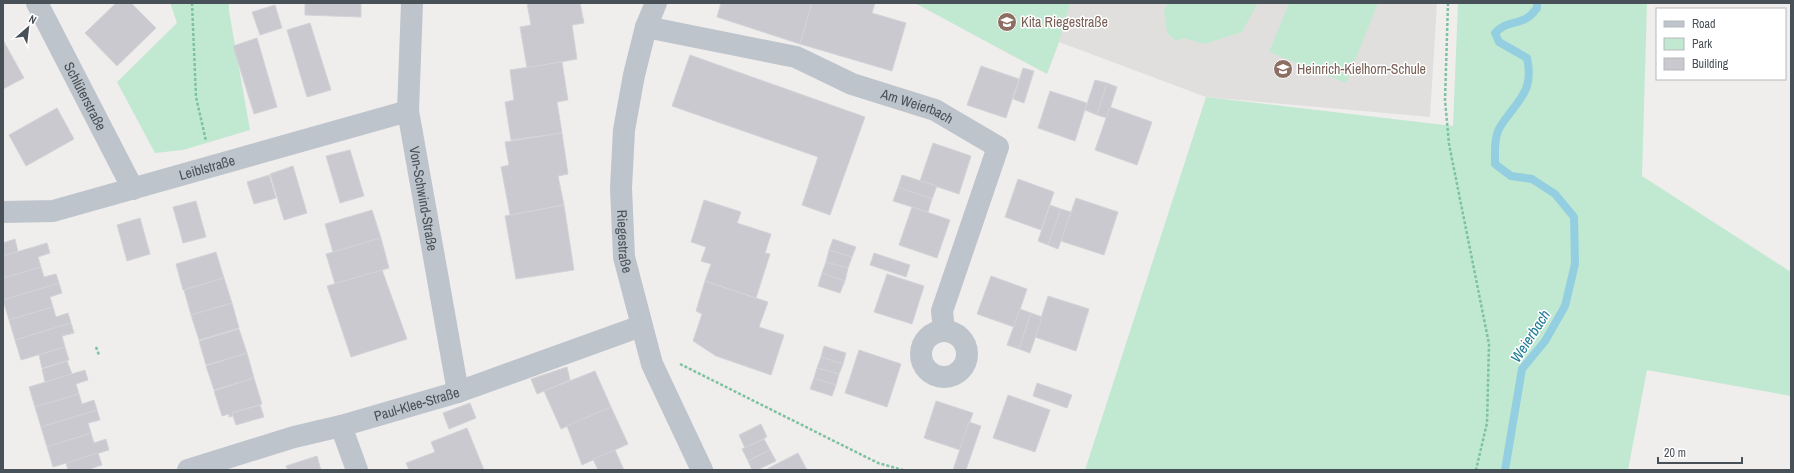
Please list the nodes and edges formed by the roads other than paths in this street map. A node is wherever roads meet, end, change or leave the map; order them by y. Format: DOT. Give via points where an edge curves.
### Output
graph roads {
  1 [pos="37,3"];
  2 [pos="412,3"];
  3 [pos="656,3"];
  4 [pos="646,27"];
  5 [pos="408,111"];
  6 [pos="134,189"];
  7 [pos="3,212"];
  8 [pos="641,326"];
  9 [pos="944,331"];
  10 [pos="458,392"];
  11 [pos="341,426"];
  12 [pos="188,470"];
  13 [pos="357,470"];
  14 [pos="702,470"];
  1 -- 6 [label="street, Schlüterstraße"];
  2 -- 5 [label="street, Von-Schwind-Straße"];
  3 -- 4 [label="street, Riegestraße"];
  4 -- 8 [label="street, Riegestraße" via="624,130 621,188 624,257"];
  4 -- 9 [label="street, Am Weierbach" via="796,57 852,84 935,110 998,147 942,311"];
  5 -- 6 [label="street, Leiblstraße"];
  5 -- 10 [label="street, Von-Schwind-Straße"];
  6 -- 7 [label="street, Leiblstraße" via="53,211"];
  8 -- 10 [label="street, Paul-Klee-Straße"];
  8 -- 14 [label="street, Riegestraße" via="652,364"];
  10 -- 11 [label="street, Paul-Klee-Straße"];
  11 -- 12 [label="street, Paul-Klee-Straße" via="294,436"];
  11 -- 13 [label="street"];
}
